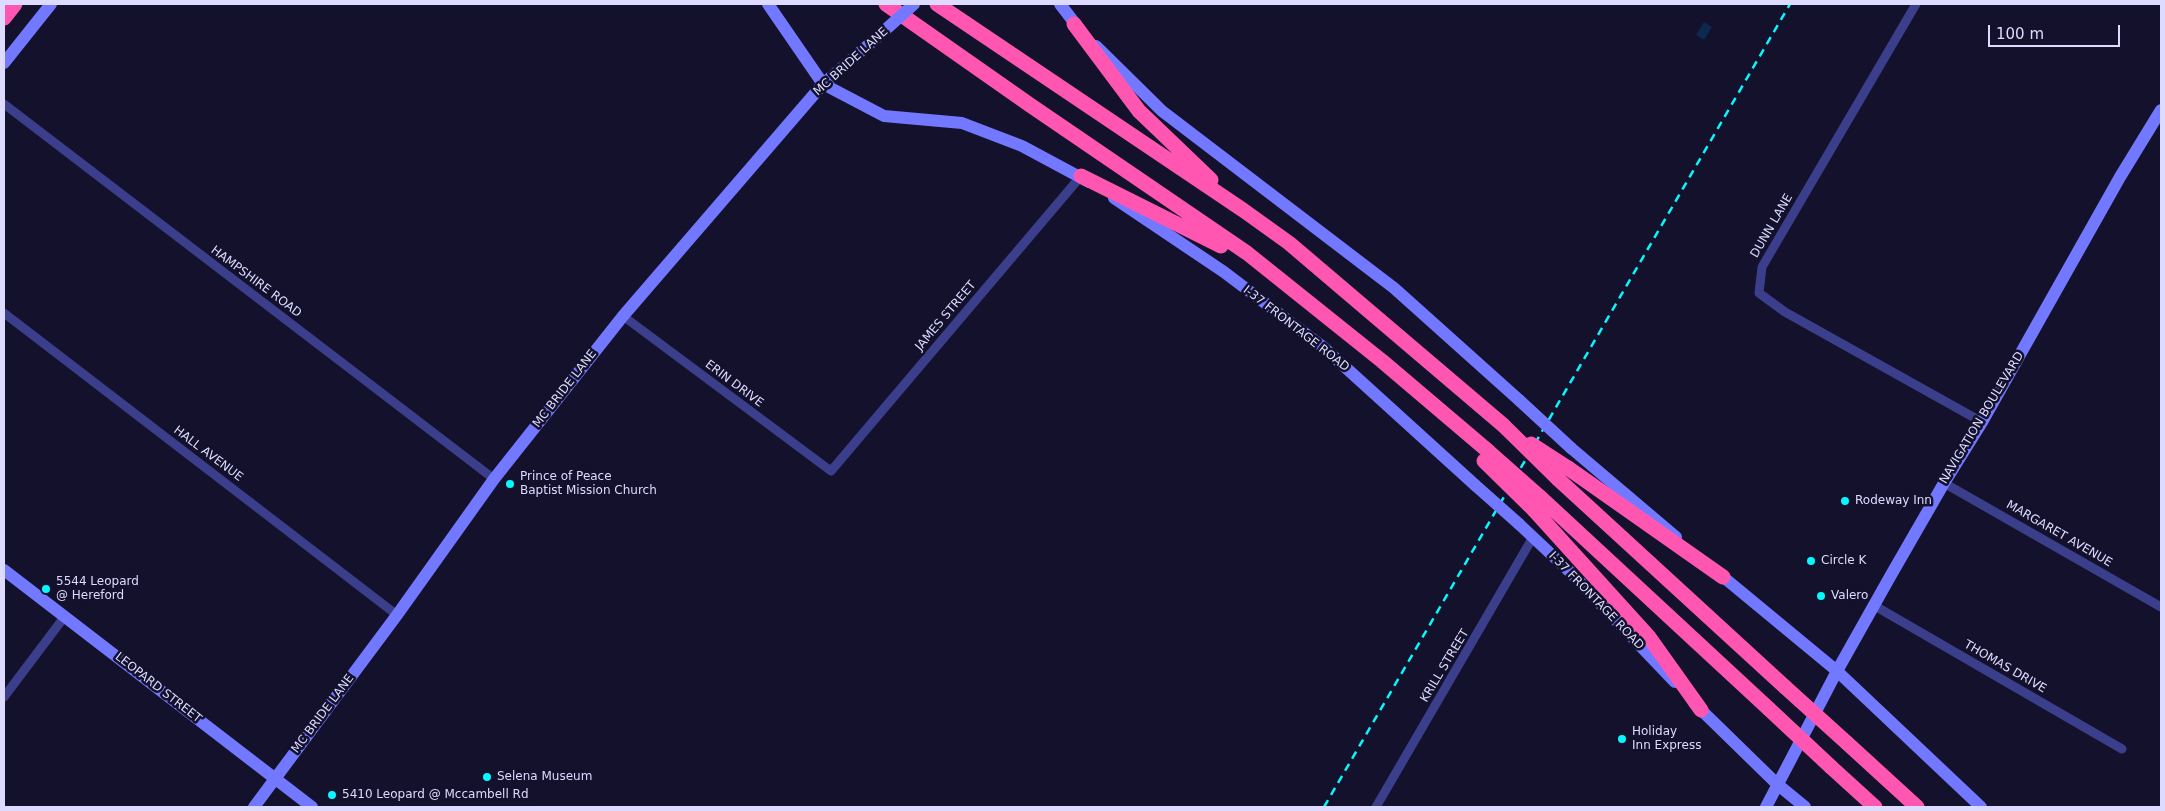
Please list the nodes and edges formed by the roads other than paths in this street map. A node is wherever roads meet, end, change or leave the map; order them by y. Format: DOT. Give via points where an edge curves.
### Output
graph roads {
  1 [pos="15,4"];
  2 [pos="51,4"];
  3 [pos="768,4"];
  4 [pos="886,4"];
  5 [pos="914,4"];
  6 [pos="937,4"];
  7 [pos="1060,4"];
  8 [pos="1916,4"];
  9 [pos="4,18"];
  10 [pos="1074,24"];
  11 [pos="4,63"];
  12 [pos="823,84"];
  13 [pos="4,104"];
  14 [pos="2161,110"];
  15 [pos="1081,176"];
  16 [pos="1243,210"];
  17 [pos="4,314"];
  18 [pos="623,316"];
  19 [pos="1339,326"];
  20 [pos="1982,422"];
  21 [pos="831,471"];
  22 [pos="1563,473"];
  23 [pos="494,479"];
  24 [pos="1944,483"];
  25 [pos="1537,504"];
  26 [pos="1533,537"];
  27 [pos="4,570"];
  28 [pos="1723,577"];
  29 [pos="1875,606"];
  30 [pos="2161,607"];
  31 [pos="397,615"];
  32 [pos="66,616"];
  33 [pos="1838,671"];
  34 [pos="4,697"];
  35 [pos="1701,710"];
  36 [pos="2122,749"];
  37 [pos="275,779"];
  38 [pos="1777,784"];
  39 [pos="254,807"];
  40 [pos="312,807"];
  41 [pos="1376,807"];
  42 [pos="1766,807"];
  43 [pos="1805,807"];
  44 [pos="1875,807"];
  45 [pos="1918,807"];
  46 [pos="1981,807"];
  1 -- 9 [label="highway"];
  2 -- 11 [label="main road"];
  3 -- 12 [label="main road, I-37 FRONTAGE ROAD"];
  4 -- 19 [label="highway" via="1247,252"];
  5 -- 12 [label="main road, MC BRIDE LANE, bridge"];
  6 -- 16 [label="highway"];
  7 -- 10 [label="main road"];
  8 -- 20 [label="street, DUNN LANE" via="1762,267 1759,293 1785,312"];
  10 -- 16 [label="highway" via="1139,111"];
  10 -- 28 [label="main road, bridge" via="1162,111 1394,288 1571,448"];
  12 -- 15 [label="main road, I-37 FRONTAGE ROAD" via="884,116 962,123 1022,146"];
  12 -- 18 [label="main road, MC BRIDE LANE"];
  13 -- 23 [label="street, HAMPSHIRE ROAD"];
  14 -- 20 [label="main road, NAVIGATION BOULEVARD"];
  15 -- 19 [label="highway" via="1215,241"];
  15 -- 21 [label="street, JAMES STREET"];
  15 -- 26 [label="main road, I-37 FRONTAGE ROAD, bridge" via="1224,272 1323,347"];
  16 -- 22 [label="highway, bridge" via="1289,244"];
  17 -- 31 [label="street, HALL AVENUE"];
  18 -- 21 [label="street, ERIN DRIVE"];
  18 -- 23 [label="main road, MC BRIDE LANE"];
  19 -- 25 [label="highway, bridge" via="1430,401"];
  20 -- 24 [label="main road, NAVIGATION BOULEVARD"];
  22 -- 28 [label="highway"];
  22 -- 45 [label="highway, bridge" via="1786,687"];
  23 -- 31 [label="main road, MC BRIDE LANE"];
  24 -- 29 [label="main road, NAVIGATION BOULEVARD"];
  24 -- 30 [label="street, MARGARET AVENUE"];
  25 -- 35 [label="highway" via="1649,638"];
  25 -- 44 [label="highway, bridge" via="1769,708"];
  26 -- 35 [label="main road, I-37 FRONTAGE ROAD"];
  26 -- 41 [label="street, KRILL STREET"];
  27 -- 32 [label="main road, LEOPARD STREET"];
  28 -- 33 [label="main road"];
  29 -- 33 [label="main road, NAVIGATION BOULEVARD"];
  29 -- 36 [label="street, THOMAS DRIVE"];
  31 -- 37 [label="main road, MC BRIDE LANE"];
  32 -- 34 [label="street"];
  32 -- 37 [label="main road, LEOPARD STREET"];
  33 -- 38 [label="main road, NAVIGATION BOULEVARD"];
  33 -- 46 [label="main road"];
  35 -- 38 [label="main road, I-37 FRONTAGE ROAD"];
  37 -- 39 [label="main road, MC BRIDE LANE"];
  37 -- 40 [label="main road, LEOPARD STREET"];
  38 -- 42 [label="main road, NAVIGATION BOULEVARD"];
  38 -- 43 [label="main road, I-37 FRONTAGE ROAD"];
}
